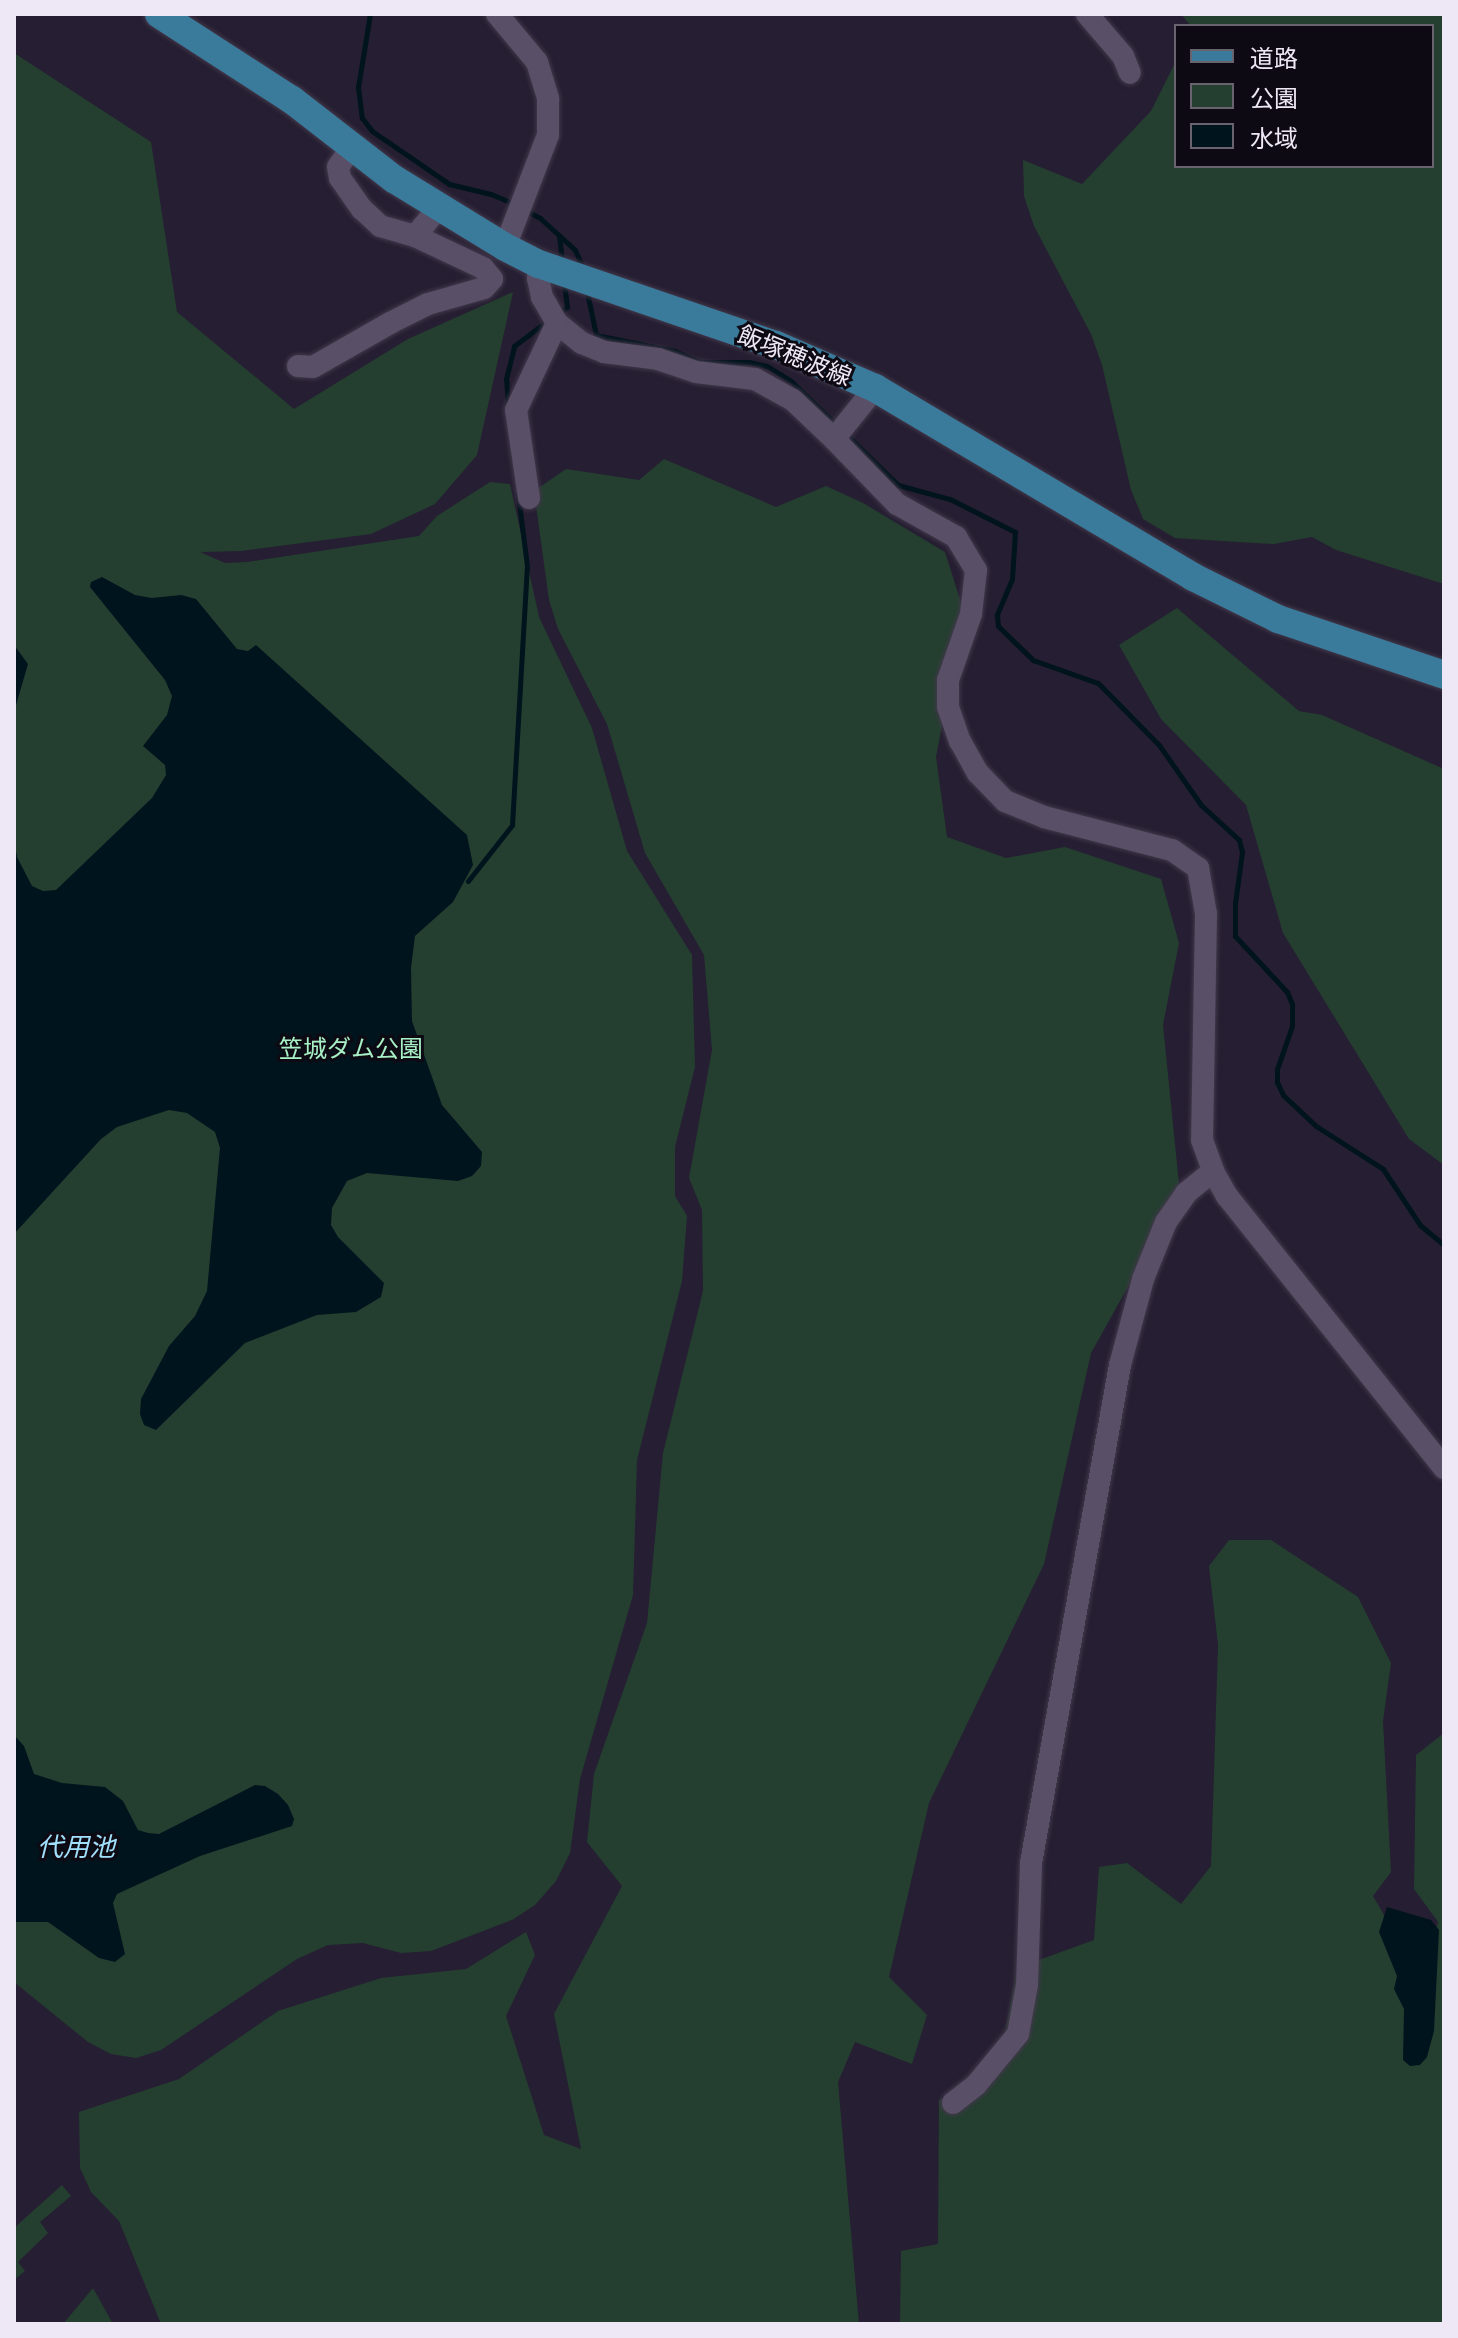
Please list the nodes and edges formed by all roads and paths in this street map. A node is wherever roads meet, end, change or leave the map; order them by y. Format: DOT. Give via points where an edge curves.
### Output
graph roads {
  1 [pos="159,14"];
  2 [pos="497,14"];
  3 [pos="1087,14"];
  4 [pos="1130,73"];
  5 [pos="352,147"];
  6 [pos="438,209"];
  7 [pos="415,236"];
  8 [pos="505,247"];
  9 [pos="539,264"];
  10 [pos="557,323"];
  11 [pos="298,366"];
  12 [pos="875,388"];
  13 [pos="834,439"];
  14 [pos="529,498"];
  15 [pos="1444,675"];
  16 [pos="1213,1171"];
  17 [pos="1444,1468"];
  18 [pos="953,2103"];
  1 -- 5 [label="main road, 飯塚穂波線" via="292,100"];
  2 -- 8 [label="street" via="537,62 548,99 548,135"];
  3 -- 4 [label="street" via="1123,56"];
  5 -- 6 [label="main road, 飯塚穂波線"];
  5 -- 7 [label="street" via="338,167 340,178 380,226"];
  6 -- 7 [label="street"];
  6 -- 8 [label="main road, 飯塚穂波線"];
  7 -- 11 [label="street" via="483,268 492,279 484,288 428,304 313,367"];
  8 -- 9 [label="main road, 飯塚穂波線"];
  9 -- 10 [label="street" via="542,297"];
  9 -- 12 [label="main road, 飯塚穂波線" via="776,345"];
  10 -- 13 [label="street" via="570,336 604,352 755,379 793,400"];
  10 -- 14 [label="street" via="516,410"];
  12 -- 13 [label="street"];
  12 -- 15 [label="main road, 飯塚穂波線" via="1207,584 1278,619"];
  13 -- 16 [label="street" via="897,504 956,537 976,570 971,614 948,680 948,707 978,773 1005,801 1044,817 1172,850 1198,868 1206,914 1202,1140"];
  16 -- 17 [label="street" via="1227,1196"];
  16 -- 18 [label="street" via="1186,1193 1166,1222 1143,1279 1120,1365 1031,1863 1027,1985 1018,2034 976,2085"];
}
